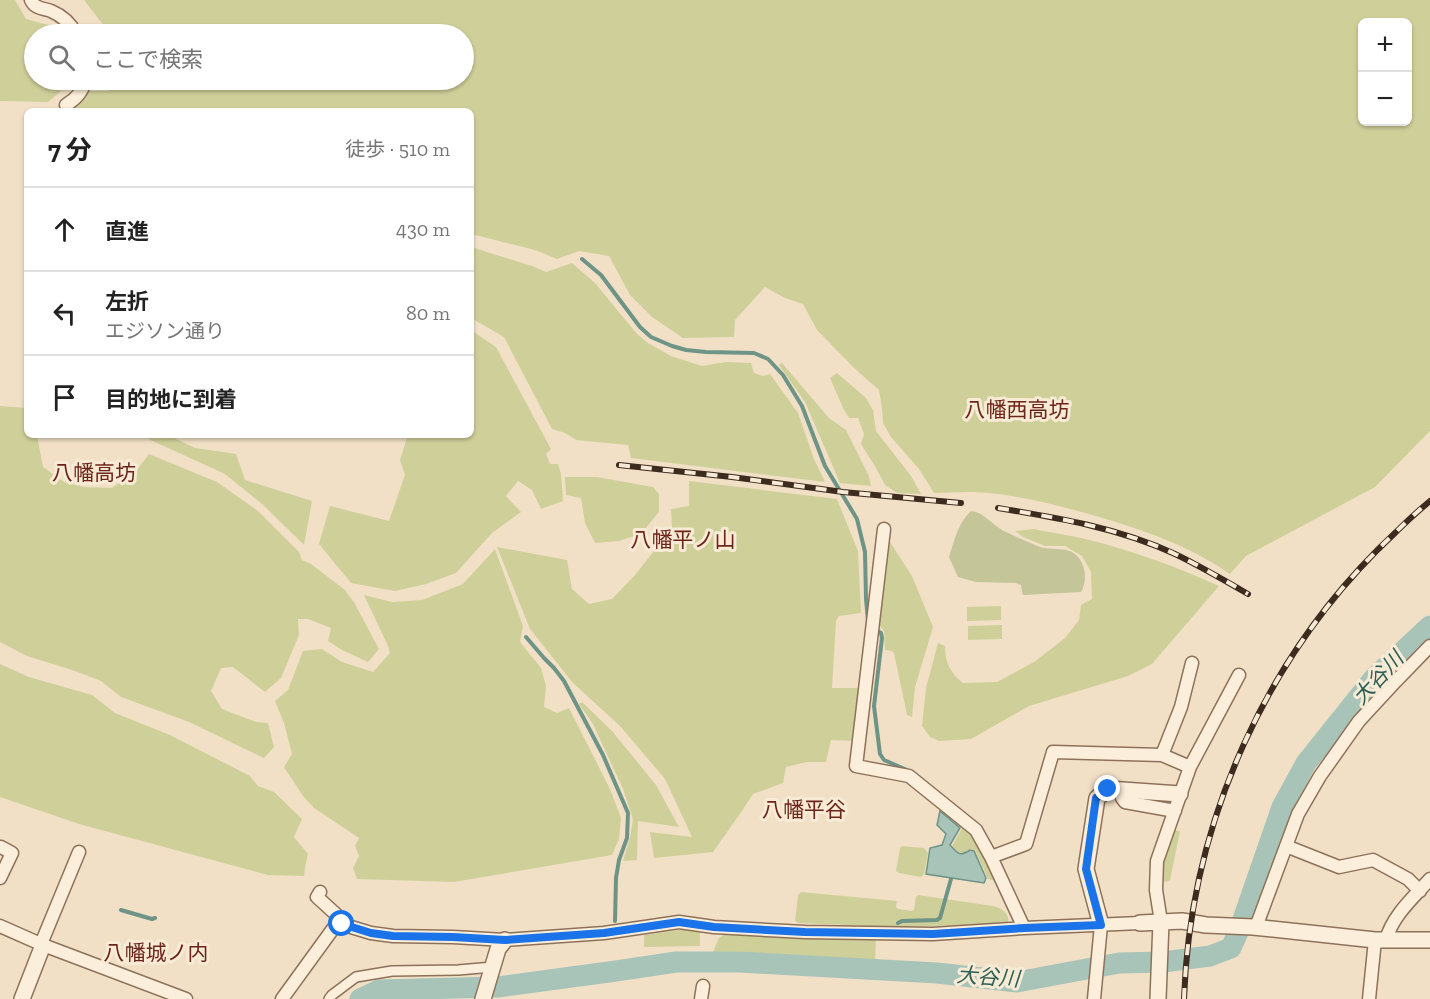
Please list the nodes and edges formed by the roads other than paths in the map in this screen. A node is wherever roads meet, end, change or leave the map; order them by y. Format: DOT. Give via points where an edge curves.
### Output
graph roads {
  1 [pos="31,0"];
  2 [pos="69,24"];
  3 [pos="82,90"];
  4 [pos="66,105"];
  5 [pos="884,530"];
  6 [pos="1430,646"];
  7 [pos="1192,663"];
  8 [pos="1239,675"];
  9 [pos="1162,755"];
  10 [pos="1191,767"];
  11 [pos="1124,789"];
  12 [pos="1180,794"];
  13 [pos="1175,811"];
  14 [pos="1286,846"];
  15 [pos="1,847"];
  16 [pos="79,852"];
  17 [pos="992,857"];
  18 [pos="0,878"];
  19 [pos="1430,879"];
  20 [pos="1420,891"];
  21 [pos="320,892"];
  22 [pos="1161,922"];
  23 [pos="1140,923"];
  24 [pos="342,924"];
  25 [pos="1101,925"];
  26 [pos="0,926"];
  27 [pos="1253,927"];
  28 [pos="1024,928"];
  29 [pos="505,940"];
  30 [pos="1381,940"];
  31 [pos="1427,941"];
  32 [pos="42,944"];
  33 [pos="492,970"];
  34 [pos="703,986"];
  35 [pos="1158,994"];
  36 [pos="1094,995"];
  37 [pos="22,999"];
  38 [pos="186,999"];
  39 [pos="282,999"];
  40 [pos="329,999"];
  41 [pos="483,999"];
  42 [pos="701,999"];
  43 [pos="1369,999"];
  1 -- 2 [label="street" via="36,7 60,15"];
  3 -- 4 [label="street"];
  5 -- 17 [label="street" via="856,766 909,776 976,830"];
  6 -- 14 [label="street" via="1359,721 1320,776 1298,814"];
  7 -- 9 [label="street" via="1181,707"];
  8 -- 10 [label="street"];
  9 -- 10 [label="street"];
  9 -- 17 [label="street" via="1053,752 1026,844"];
  10 -- 12 [label="street"];
  11 -- 12 [label="street"];
  11 -- 13 [label="street" via="1125,802"];
  11 -- 25 [label="street" via="1108,789 1096,798 1086,869"];
  12 -- 13 [label="street"];
  13 -- 22 [label="street" via="1157,861"];
  14 -- 20 [label="street" via="1339,867 1373,860 1408,879"];
  14 -- 27 [label="street"];
  15 -- 18 [label="street" via="12,854"];
  16 -- 32 [label="street"];
  17 -- 28 [label="street"];
  19 -- 20 [label="street"];
  20 -- 30 [label="street"];
  21 -- 24 [label="street" via="317,897"];
  22 -- 23 [label="street"];
  22 -- 27 [label="street"];
  22 -- 35 [label="street"];
  23 -- 25 [label="street"];
  24 -- 29 [label="street" via="393,936"];
  24 -- 39 [label="street" via="335,926"];
  25 -- 28 [label="street"];
  25 -- 36 [label="street"];
  26 -- 32 [label="street"];
  27 -- 30 [label="street"];
  28 -- 29 [label="street" via="933,934 805,932 679,922 604,933"];
  29 -- 33 [label="street"];
  30 -- 31 [label="street"];
  30 -- 43 [label="street"];
  32 -- 37 [label="street"];
  32 -- 38 [label="street"];
  33 -- 40 [label="street" via="392,971 356,977"];
  33 -- 41 [label="street"];
  34 -- 42 [label="street"];
}
